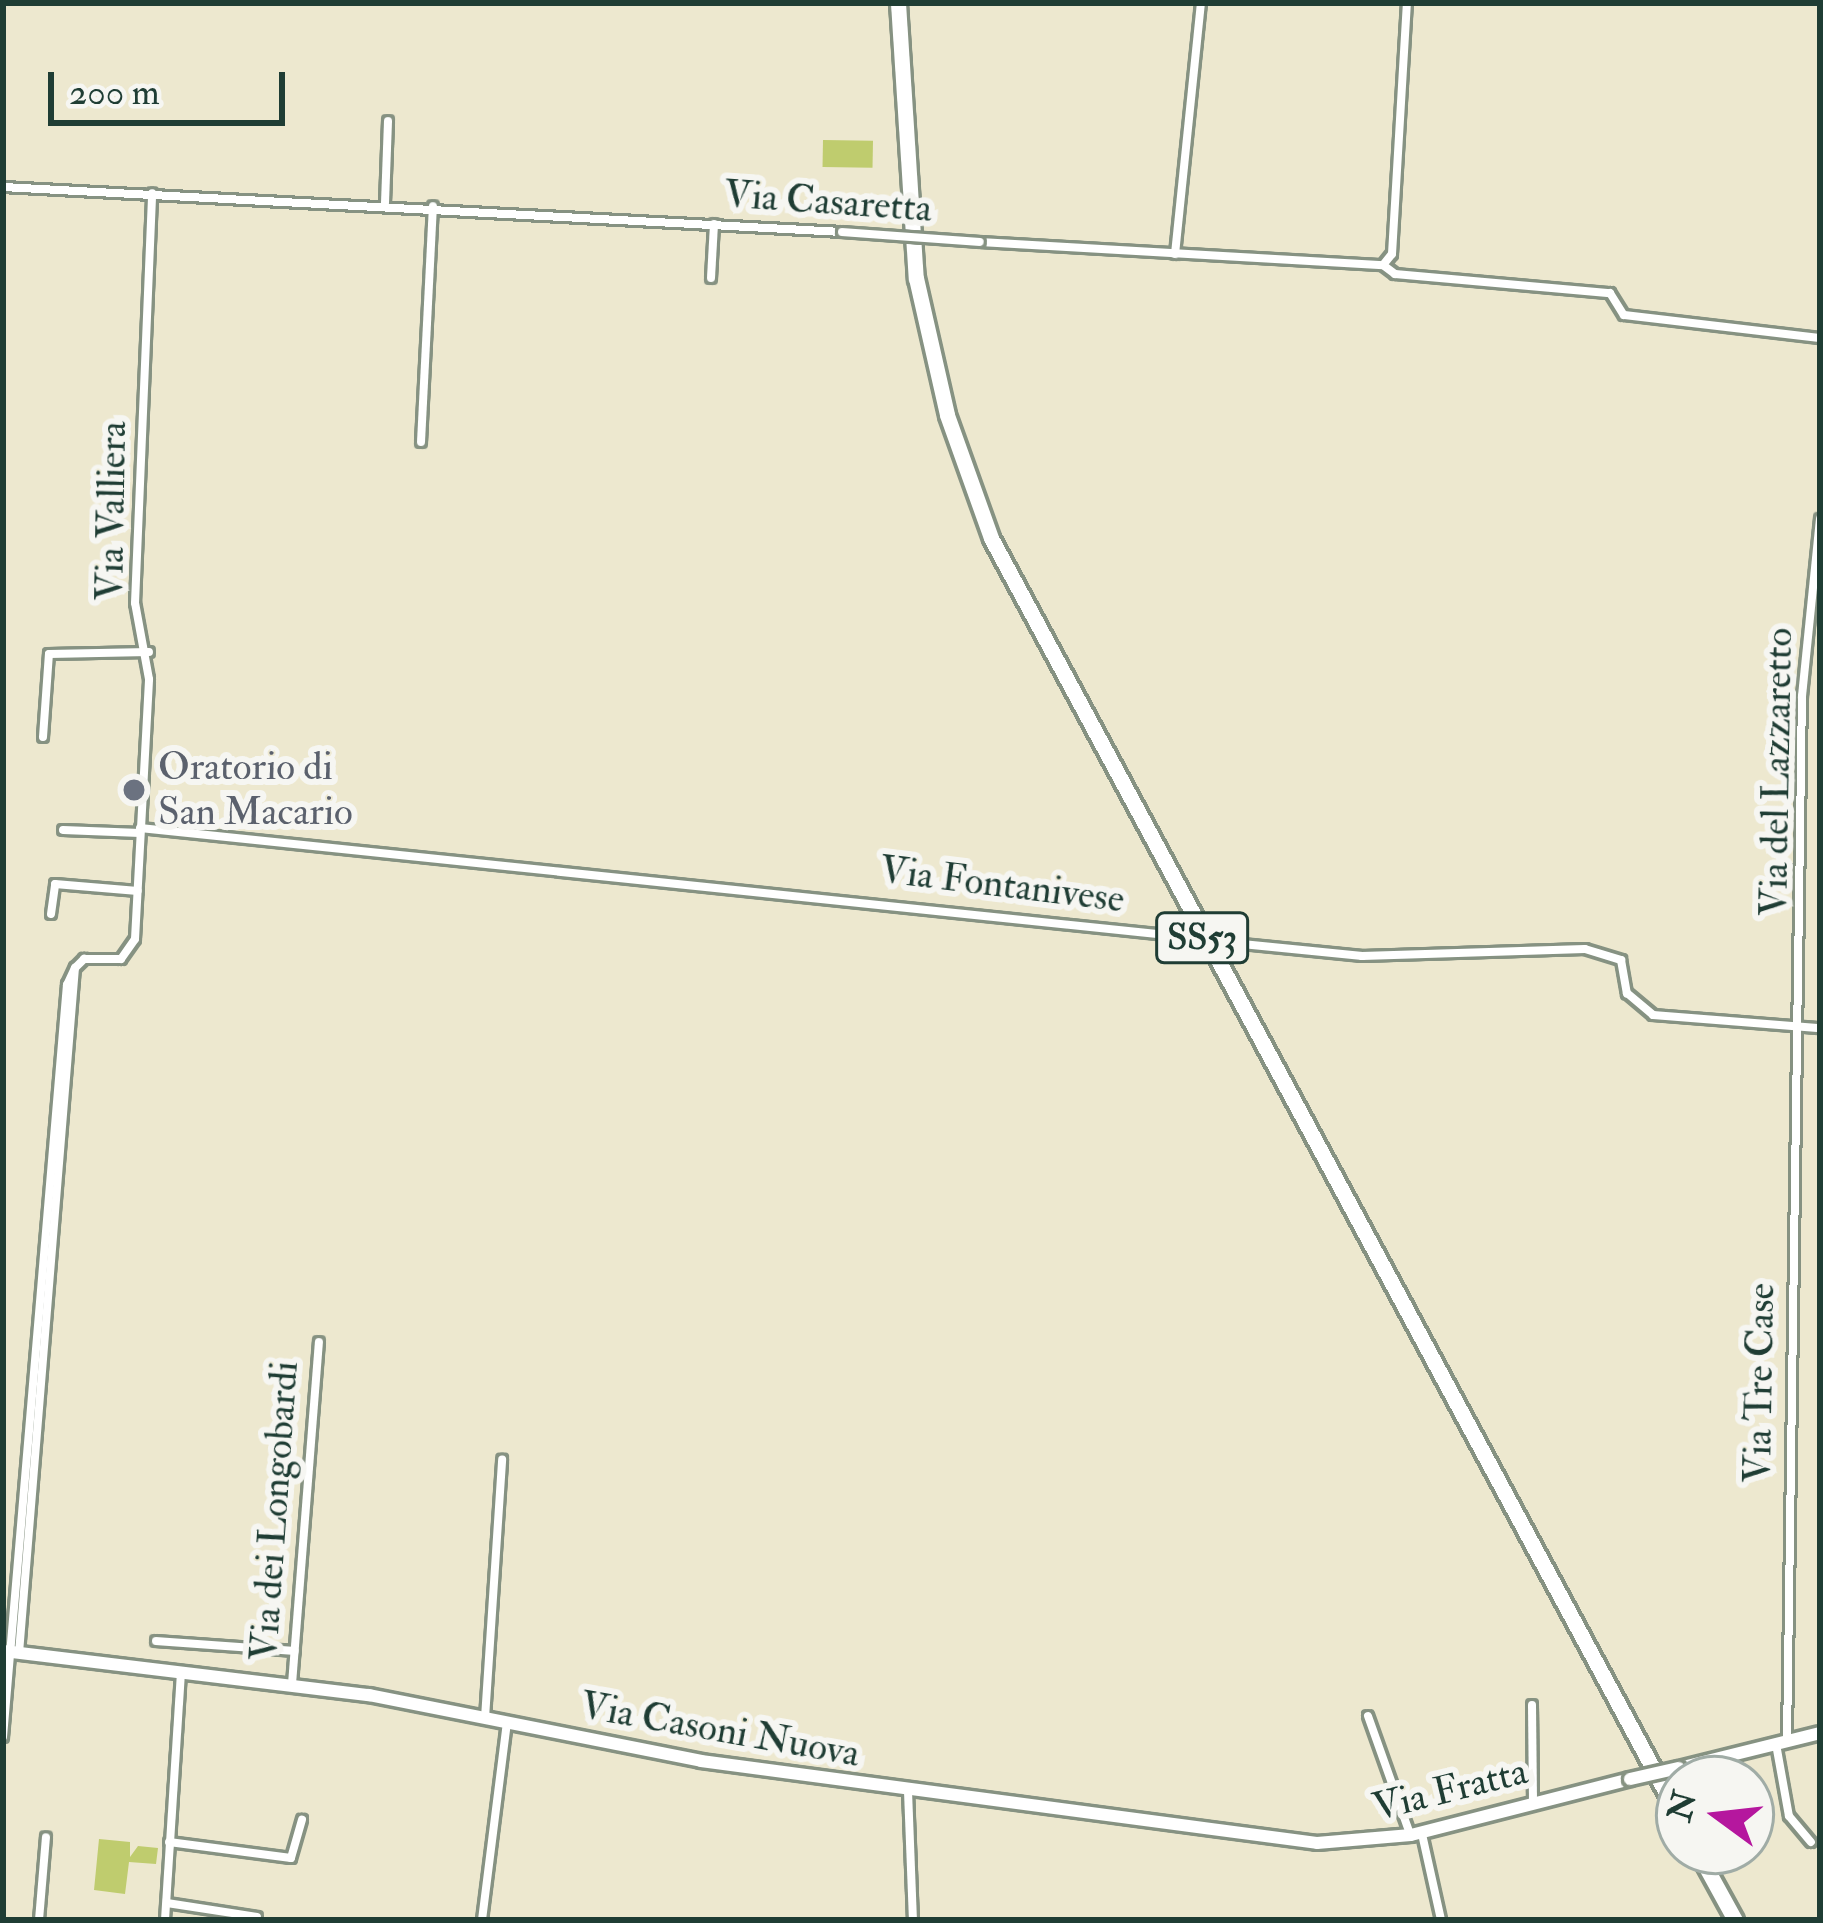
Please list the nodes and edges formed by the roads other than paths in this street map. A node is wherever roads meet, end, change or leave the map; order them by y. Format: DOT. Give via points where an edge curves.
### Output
graph roads {
  1 [pos="898,3"];
  2 [pos="1201,3"];
  3 [pos="1407,3"];
  4 [pos="388,121"];
  5 [pos="3,187"];
  6 [pos="152,193"];
  7 [pos="385,203"];
  8 [pos="433,206"];
  9 [pos="714,224"];
  10 [pos="1175,254"];
  11 [pos="1383,265"];
  12 [pos="711,278"];
  13 [pos="1820,338"];
  14 [pos="421,442"];
  15 [pos="1820,519"];
  16 [pos="149,652"];
  17 [pos="43,737"];
  18 [pos="63,830"];
  19 [pos="140,831"];
  20 [pos="138,891"];
  21 [pos="51,914"];
  22 [pos="1799,1026"];
  23 [pos="1820,1028"];
  24 [pos="319,1342"];
  25 [pos="502,1460"];
  26 [pos="156,1641"];
  27 [pos="295,1651"];
  28 [pos="11,1652"];
  29 [pos="181,1672"];
  30 [pos="292,1684"];
  31 [pos="1532,1705"];
  32 [pos="1368,1716"];
  33 [pos="485,1718"];
  34 [pos="507,1723"];
  35 [pos="1820,1733"];
  36 [pos="3,1737"];
  37 [pos="1782,1743"];
  38 [pos="1655,1772"];
  39 [pos="908,1791"];
  40 [pos="946,1796"];
  41 [pos="1533,1801"];
  42 [pos="302,1820"];
  43 [pos="1416,1834"];
  44 [pos="46,1837"];
  45 [pos="169,1842"];
  46 [pos="1811,1842"];
  47 [pos="1710,1875"];
  48 [pos="167,1903"];
  49 [pos="257,1917"];
  50 [pos="39,1920"];
  51 [pos="166,1920"];
  52 [pos="482,1920"];
  53 [pos="913,1920"];
  54 [pos="1441,1920"];
  55 [pos="1735,1920"];
  1 -- 38 [label="highway, SS53" via="916,278 946,415 991,538"];
  2 -- 10 [label="street"];
  3 -- 11 [label="street" via="1392,254"];
  4 -- 7 [label="street"];
  5 -- 6 [label="street, Via Casaretta"];
  6 -- 7 [label="street, Via Casaretta"];
  6 -- 16 [label="street, Via Valliera" via="135,603"];
  7 -- 8 [label="street, Via Casaretta"];
  8 -- 9 [label="street, Via Casaretta"];
  8 -- 14 [label="street"];
  9 -- 10 [label="street, Via Casaretta, bridge"];
  9 -- 12 [label="street"];
  10 -- 11 [label="street, Via Casaretta"];
  11 -- 13 [label="street, Via Casaretta" via="1395,274 1610,293 1624,315"];
  15 -- 22 [label="street, Via del Lazzaretto" via="1802,696"];
  16 -- 17 [label="street" via="50,654"];
  16 -- 19 [label="street, Via Valliera"];
  18 -- 19 [label="street, Via Fontanivese"];
  19 -- 20 [label="street, Via Valliera"];
  19 -- 22 [label="street, Via Fontanivese, bridge" via="1362,956 1585,950 1621,960 1628,993 1653,1015"];
  20 -- 21 [label="street" via="55,884"];
  20 -- 28 [label="street, Via Valliera" via="131,953 84,959 75,968"];
  22 -- 23 [label="street, Via Fontanivese"];
  22 -- 37 [label="street, Via Tre Case"];
  24 -- 27 [label="street, Via dei Longobardi"];
  25 -- 33 [label="street"];
  26 -- 27 [label="street"];
  27 -- 30 [label="street, Via dei Longobardi"];
  28 -- 29 [label="main road, Via Casoni Nuova"];
  28 -- 36 [label="street"];
  29 -- 30 [label="main road, Via Casoni Nuova"];
  29 -- 45 [label="street"];
  30 -- 33 [label="main road, Via Casoni Nuova"];
  31 -- 41 [label="street"];
  32 -- 43 [label="street"];
  33 -- 34 [label="main road, Via Casoni Nuova"];
  34 -- 39 [label="main road, Via Casoni Nuova"];
  34 -- 52 [label="street"];
  35 -- 37 [label="main road, Via Fratta"];
  37 -- 41 [label="main road, Via Fratta, bridge"];
  37 -- 46 [label="street, Via Tre Case" via="1790,1816"];
  39 -- 40 [label="main road, Via Casoni Nuova"];
  39 -- 53 [label="street"];
  40 -- 43 [label="main road, Via Fratta" via="1317,1844"];
  41 -- 43 [label="main road, Via Fratta"];
  42 -- 45 [label="street" via="291,1858"];
  43 -- 54 [label="street"];
  44 -- 50 [label="street"];
  45 -- 48 [label="street"];
  47 -- 55 [label="highway"];
  48 -- 49 [label="street"];
  48 -- 51 [label="street"];
}
